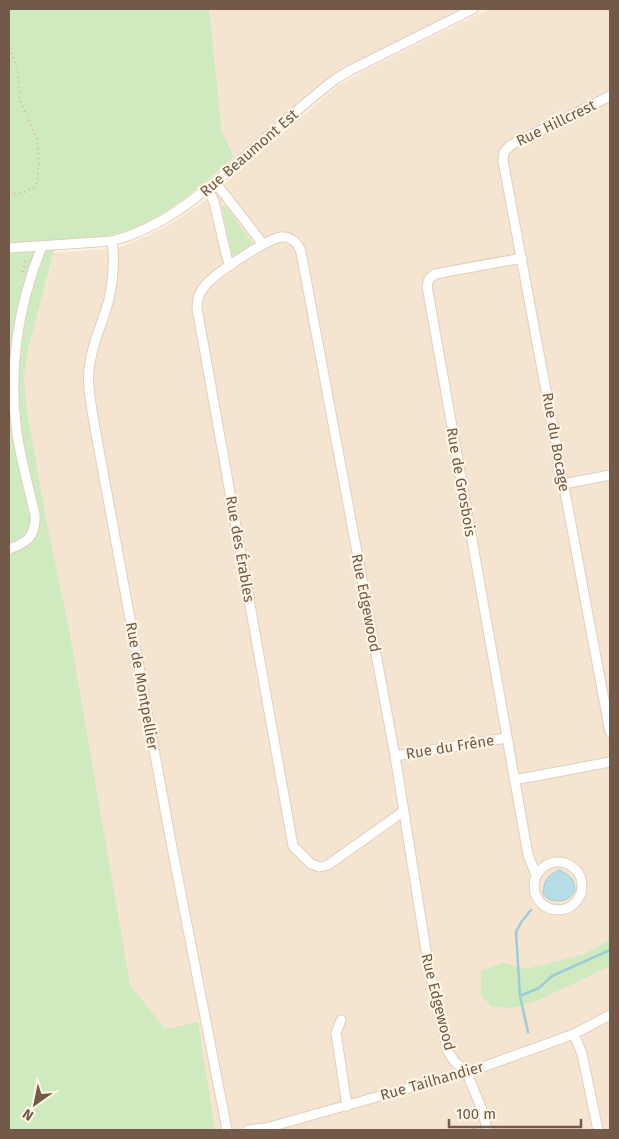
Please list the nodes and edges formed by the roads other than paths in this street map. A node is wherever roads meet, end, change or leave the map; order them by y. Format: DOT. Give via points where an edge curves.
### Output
graph roads {
  1 [pos="473,9"];
  2 [pos="610,96"];
  3 [pos="504,152"];
  4 [pos="216,182"];
  5 [pos="208,189"];
  6 [pos="112,241"];
  7 [pos="264,244"];
  8 [pos="42,246"];
  9 [pos="9,248"];
  10 [pos="522,258"];
  11 [pos="230,266"];
  12 [pos="610,475"];
  13 [pos="564,484"];
  14 [pos="9,549"];
  15 [pos="610,732"];
  16 [pos="506,738"];
  17 [pos="395,756"];
  18 [pos="610,762"];
  19 [pos="514,780"];
  20 [pos="404,811"];
  21 [pos="536,875"];
  22 [pos="610,1015"];
  23 [pos="341,1020"];
  24 [pos="574,1034"];
  25 [pos="466,1071"];
  26 [pos="347,1106"];
  27 [pos="266,1129"];
  28 [pos="227,1130"];
  29 [pos="248,1130"];
  30 [pos="487,1130"];
  31 [pos="598,1130"];
  1 -- 4 [label="street, Rue Beaumont Est" via="337,78"];
  2 -- 3 [label="street, Rue Hillcrest"];
  3 -- 10 [label="street, Rue du Bocage"];
  4 -- 5 [label="street, Rue Beaumont Est"];
  4 -- 7 [label="street"];
  5 -- 6 [label="street, Rue Beaumont Est" via="162,220"];
  5 -- 11 [label="street"];
  6 -- 8 [label="street, Rue Beaumont Est"];
  6 -- 28 [label="street, Rue de Montpellier" via="113,280 92,350 90,396"];
  7 -- 11 [label="street, Rue des Érables"];
  7 -- 17 [label="street, Rue Edgewood" via="288,238 298,244 301,252"];
  8 -- 9 [label="street, Rue Beaumont Est"];
  8 -- 14 [label="street" via="24,304 14,371 14,413 19,450 35,524 28,540"];
  10 -- 13 [label="street, Rue du Bocage"];
  10 -- 16 [label="street, Rue de Grosbois" via="435,274 426,286"];
  11 -- 20 [label="street, Rue des Érables" via="205,284 197,308 293,846 311,864 328,865"];
  12 -- 13 [label="street"];
  13 -- 15 [label="street, Rue du Bocage"];
  16 -- 17 [label="street, Rue du Frêne"];
  16 -- 19 [label="street, Rue de Grosbois"];
  17 -- 20 [label="street, Rue Edgewood"];
  18 -- 19 [label="street"];
  19 -- 21 [label="street, Rue de Grosbois" via="528,855"];
  20 -- 25 [label="street, Rue Edgewood" via="428,963 448,1052"];
  21 -- 21 [label="street" via="534,891 544,906 551,909 560,910 575,904 583,890 581,875 563,861 548,863"];
  22 -- 24 [label="street, Rue Tailhandier"];
  23 -- 26 [label="street" via="336,1033"];
  24 -- 25 [label="street, Rue Tailhandier"];
  24 -- 31 [label="street" via="582,1054"];
  25 -- 26 [label="street, Rue Tailhandier"];
  25 -- 30 [label="street"];
  26 -- 27 [label="street, Rue Tailhandier"];
  27 -- 29 [label="street, Rue Tailhandier"];
}
